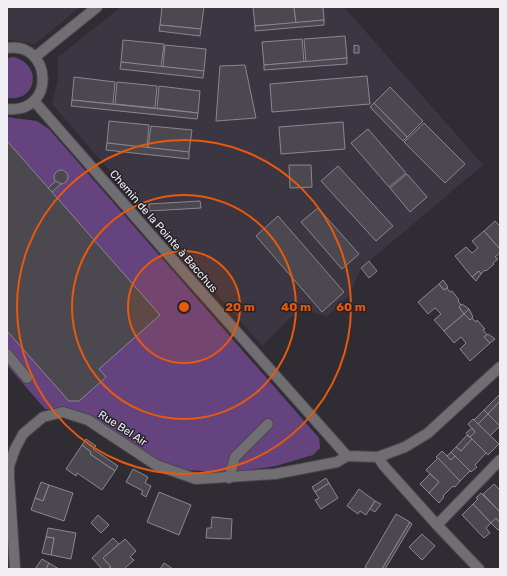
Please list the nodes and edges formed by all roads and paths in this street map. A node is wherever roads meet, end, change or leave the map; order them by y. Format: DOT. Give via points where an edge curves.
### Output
graph roads {
  1 [pos="97,7"];
  2 [pos="7,48"];
  3 [pos="35,57"];
  4 [pos="34,101"];
  5 [pos="7,109"];
  6 [pos="7,354"];
  7 [pos="500,367"];
  8 [pos="27,378"];
  9 [pos="268,424"];
  10 [pos="347,456"];
  11 [pos="378,457"];
  12 [pos="500,460"];
  13 [pos="8,465"];
  14 [pos="229,478"];
  15 [pos="437,526"];
  16 [pos="15,569"];
  17 [pos="479,569"];
  1 -- 3 [label="street"];
  2 -- 3 [label="street" via="25,50"];
  3 -- 4 [label="street" via="40,64 43,79 42,87"];
  4 -- 5 [label="street" via="15,110"];
  4 -- 10 [label="street, Chemin de la Pointe à Bacchus"];
  6 -- 8 [label="street"];
  7 -- 11 [label="street" via="428,433 405,448"];
  9 -- 14 [label="street" via="235,457"];
  10 -- 11 [label="street"];
  10 -- 14 [label="street, Rue Bel Air" via="337,462 275,474"];
  11 -- 15 [label="street"];
  12 -- 15 [label="street"];
  13 -- 14 [label="street, Rue Bel Air" via="23,434 42,417 63,412 88,420 156,465 196,480"];
  13 -- 16 [label="street, Rue Bel Air"];
  15 -- 17 [label="street"];
}
